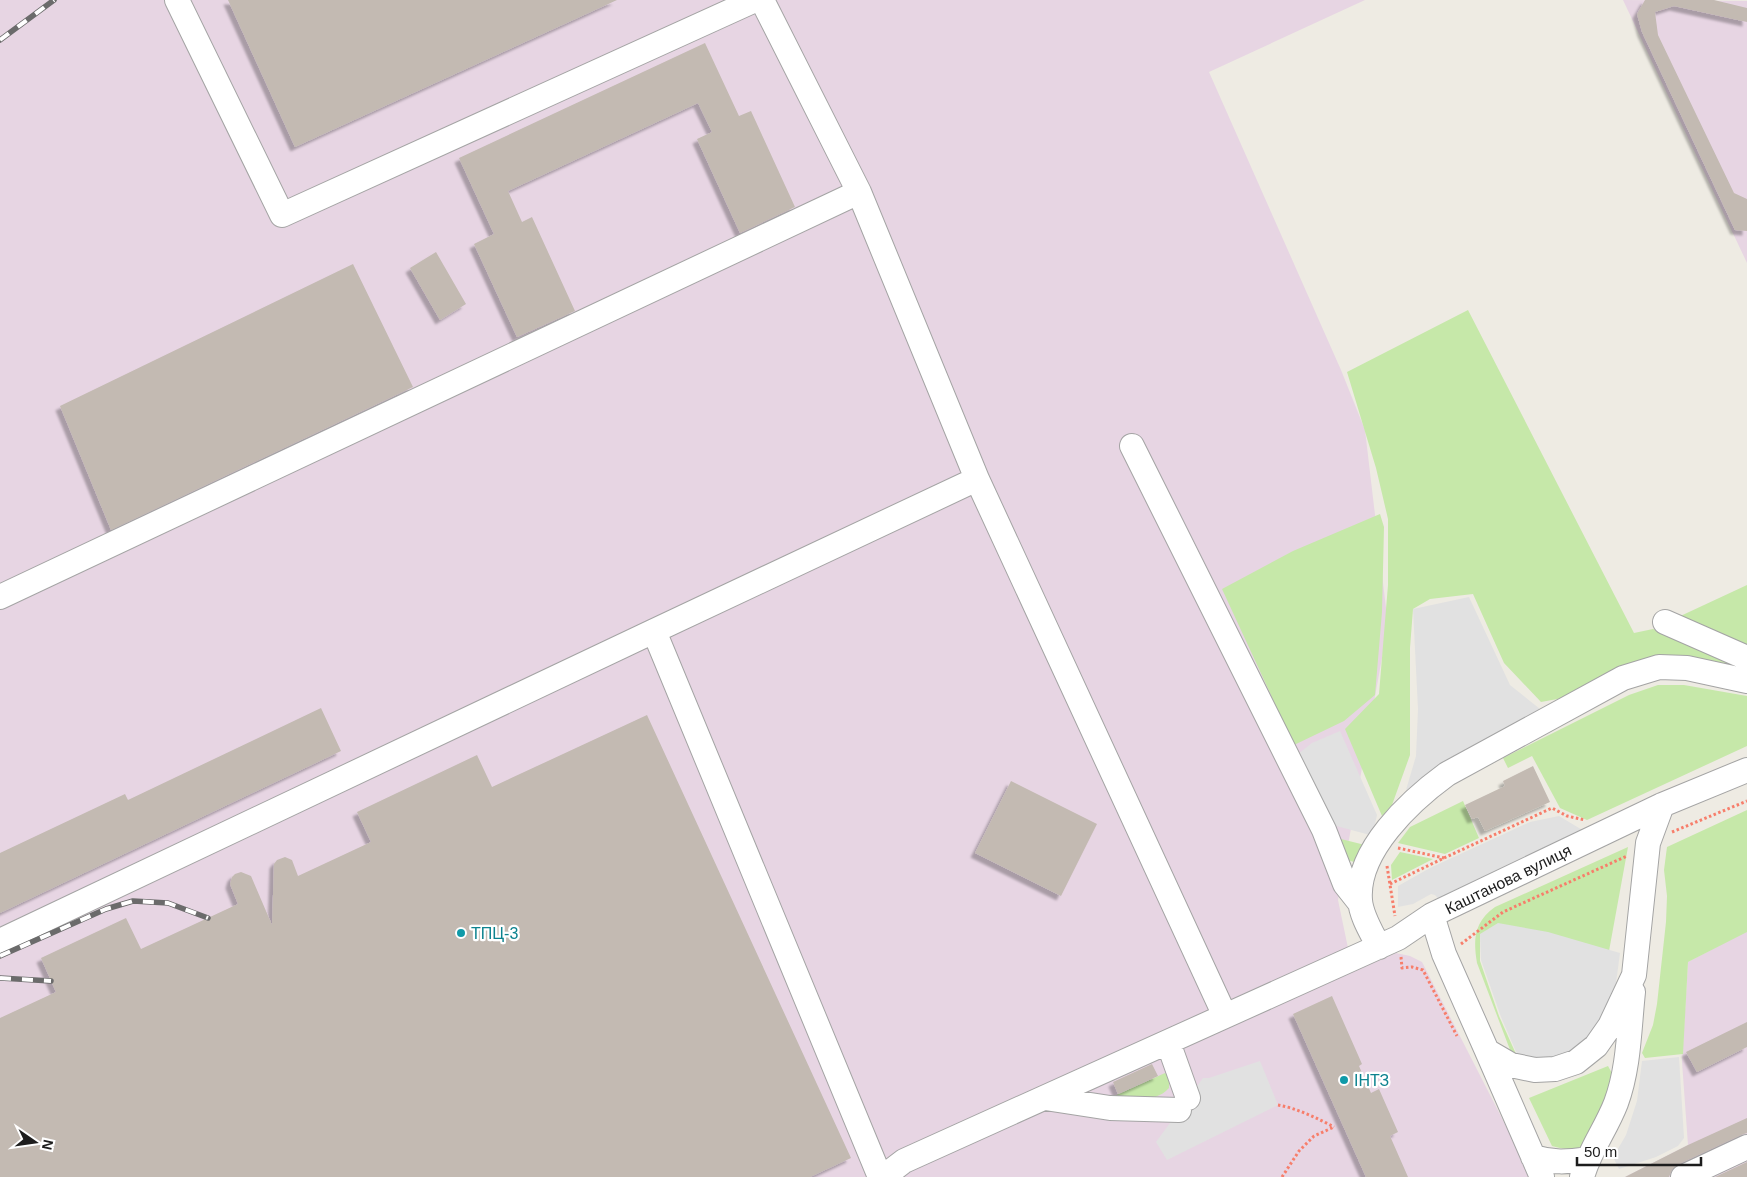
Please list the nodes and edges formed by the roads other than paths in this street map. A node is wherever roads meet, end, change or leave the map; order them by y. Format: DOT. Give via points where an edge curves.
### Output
graph roads {
  1 [pos="177,0"];
  2 [pos="755,0"];
  3 [pos="762,0"];
  4 [pos="858,192"];
  5 [pos="1132,446"];
  6 [pos="977,479"];
  7 [pos="0,597"];
  8 [pos="1665,622"];
  9 [pos="654,631"];
  10 [pos="1747,658"];
  11 [pos="1747,681"];
  12 [pos="1747,770"];
  13 [pos="1662,805"];
  14 [pos="1360,902"];
  15 [pos="1432,915"];
  16 [pos="0,941"];
  17 [pos="1378,947"];
  18 [pos="1634,975"];
  19 [pos="1225,1016"];
  20 [pos="1168,1042"];
  21 [pos="1487,1051"];
  22 [pos="1045,1098"];
  23 [pos="1747,1147"];
  24 [pos="1537,1167"];
  25 [pos="1585,1168"];
  26 [pos="880,1177"];
  27 [pos="883,1177"];
  28 [pos="1683,1177"];
  1 -- 2 [label="street" via="282,215"];
  3 -- 4 [label="street"];
  4 -- 6 [label="street"];
  4 -- 7 [label="street"];
  5 -- 14 [label="street" via="1324,830 1345,884"];
  6 -- 9 [label="street"];
  6 -- 19 [label="street"];
  8 -- 10 [label="street"];
  9 -- 16 [label="street"];
  9 -- 26 [label="street"];
  11 -- 14 [label="street" via="1686,668 1659,667 1623,678 1447,774 1423,792 1378,843 1367,862 1360,887"];
  12 -- 13 [label="street, Каштанова вулиця"];
  13 -- 15 [label="street, Каштанова вулиця"];
  13 -- 18 [label="street" via="1648,842"];
  14 -- 17 [label="street"];
  15 -- 17 [label="street"];
  15 -- 21 [label="street, Каштанова вулиця" via="1444,954"];
  17 -- 19 [label="street"];
  18 -- 21 [label="street" via="1610,1026 1596,1046 1576,1062 1555,1069 1535,1070 1511,1065"];
  18 -- 25 [label="street" via="1624,1071 1616,1102"];
  19 -- 20 [label="street"];
  20 -- 22 [label="street"];
  20 -- 22 [label="street" via="1183,1104 1110,1108"];
  21 -- 24 [label="street, Каштанова вулиця"];
  22 -- 27 [label="street" via="904,1161"];
  23 -- 28 [label="street"];
  24 -- 25 [label="street" via="1546,1161 1567,1162"];
}
